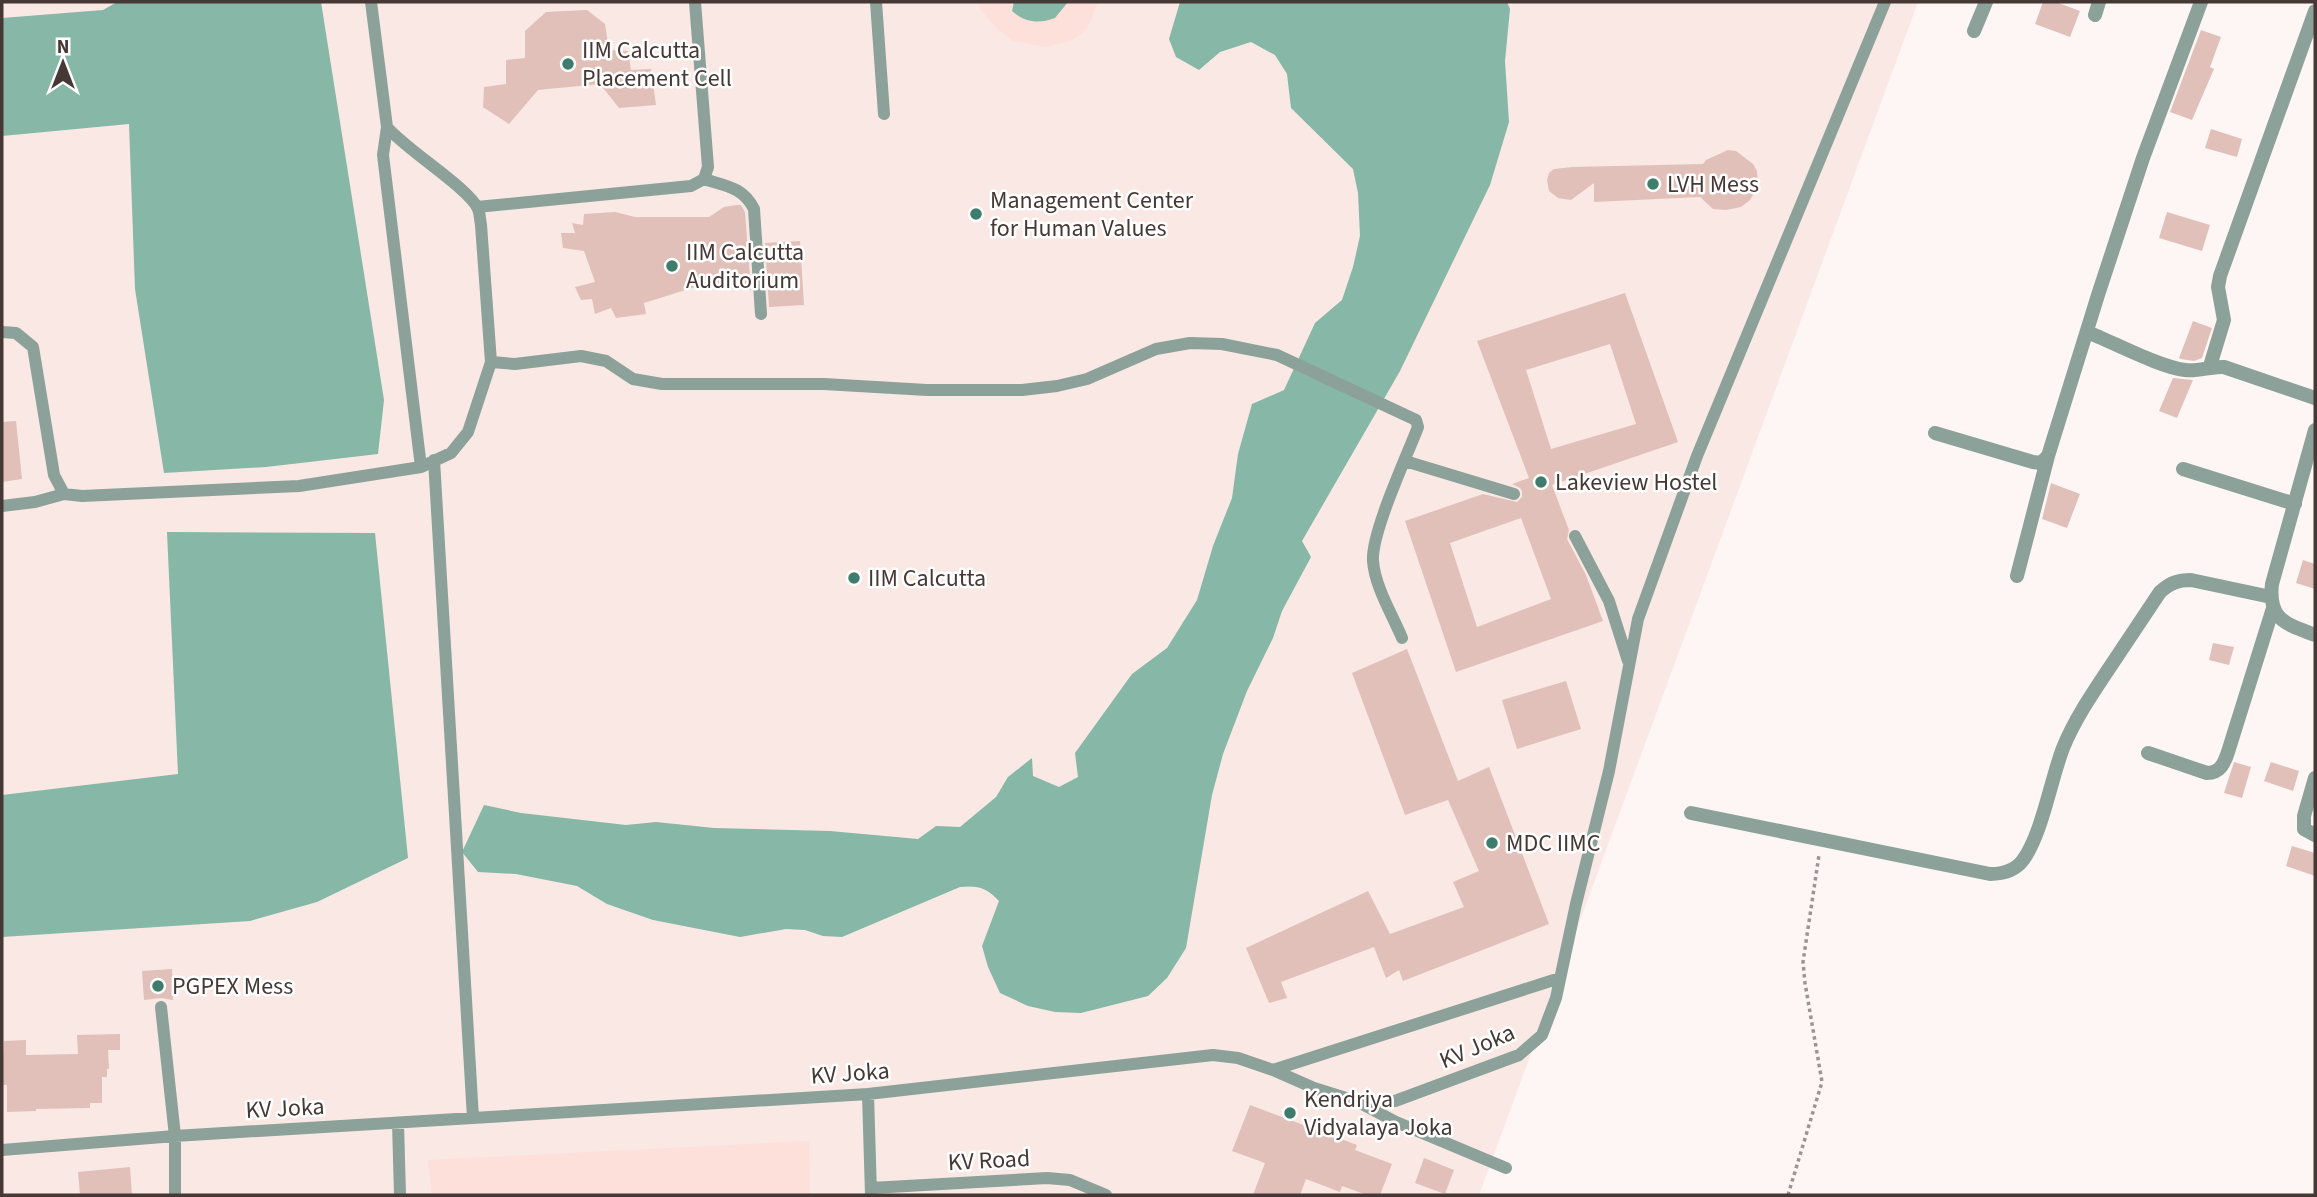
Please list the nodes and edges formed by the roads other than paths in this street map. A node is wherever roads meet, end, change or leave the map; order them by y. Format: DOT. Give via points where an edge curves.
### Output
graph roads {
  1 [pos="371,2"];
  2 [pos="695,2"];
  3 [pos="876,2"];
  4 [pos="1885,2"];
  5 [pos="1986,2"];
  6 [pos="2201,2"];
  7 [pos="2315,11"];
  8 [pos="1974,31"];
  9 [pos="884,114"];
  10 [pos="387,127"];
  11 [pos="704,179"];
  12 [pos="477,207"];
  13 [pos="761,314"];
  14 [pos="2087,331"];
  15 [pos="2,332"];
  16 [pos="491,362"];
  17 [pos="2210,366"];
  18 [pos="2315,398"];
  19 [pos="2315,430"];
  20 [pos="1935,433"];
  21 [pos="2048,456"];
  22 [pos="434,460"];
  23 [pos="1405,461"];
  24 [pos="421,467"];
  25 [pos="2183,469"];
  26 [pos="64,494"];
  27 [pos="1514,494"];
  28 [pos="2295,504"];
  29 [pos="2,506"];
  30 [pos="1575,537"];
  31 [pos="2017,576"];
  32 [pos="2272,602"];
  33 [pos="2315,635"];
  34 [pos="1402,638"];
  35 [pos="1630,665"];
  36 [pos="2148,753"];
  37 [pos="2315,778"];
  38 [pos="1691,813"];
  39 [pos="2315,835"];
  40 [pos="1560,978"];
  41 [pos="160,1007"];
  42 [pos="1273,1070"];
  43 [pos="868,1094"];
  44 [pos="1362,1103"];
  45 [pos="472,1118"];
  46 [pos="397,1123"];
  47 [pos="175,1136"];
  48 [pos="2,1150"];
  49 [pos="1506,1168"];
  50 [pos="871,1192"];
  51 [pos="175,1195"];
  52 [pos="400,1195"];
  53 [pos="1105,1195"];
  1 -- 10 [label="lane"];
  2 -- 11 [label="lane" via="708,167"];
  3 -- 9 [label="lane"];
  4 -- 35 [label="lane, KV Joka" via="1697,456 1638,620"];
  5 -- 8 [label="street"];
  6 -- 14 [label="street" via="2143,158"];
  7 -- 17 [label="street" via="2220,276 2224,320"];
  10 -- 12 [label="lane"];
  10 -- 24 [label="lane" via="383,155"];
  11 -- 12 [label="lane" via="691,186"];
  11 -- 13 [label="lane" via="737,189 754,209"];
  12 -- 16 [label="lane"];
  14 -- 17 [label="street" via="2171,367 2194,371"];
  14 -- 21 [label="street"];
  15 -- 26 [label="lane" via="16,333 33,347 54,475"];
  16 -- 22 [label="lane" via="468,432 450,453"];
  16 -- 23 [label="lane" via="515,364 581,356 606,361 633,379 663,384 1008,390 1087,379 1156,349 1222,344 1277,355 1416,420 1418,427"];
  17 -- 18 [label="street"];
  19 -- 28 [label="street"];
  20 -- 21 [label="street" via="2033,462 2041,463"];
  21 -- 31 [label="street"];
  22 -- 24 [label="lane"];
  22 -- 45 [label="lane"];
  23 -- 27 [label="lane"];
  23 -- 34 [label="lane" via="1373,559"];
  24 -- 26 [label="lane" via="299,486"];
  25 -- 28 [label="street"];
  26 -- 29 [label="lane"];
  28 -- 32 [label="street" via="2272,584"];
  30 -- 35 [label="lane" via="1609,601"];
  32 -- 33 [label="street" via="2279,618"];
  32 -- 36 [label="street" via="2220,769 2207,773"];
  32 -- 38 [label="street" via="2191,580 2169,584 2160,592 2072,729 2023,860 2001,874"];
  35 -- 40 [label="lane, KV Joka"];
  37 -- 39 [label="street" via="2304,816 2304,829"];
  40 -- 42 [label="lane"];
  40 -- 44 [label="lane, KV Joka" via="1542,1035 1519,1055 1395,1101"];
  41 -- 47 [label="lane"];
  42 -- 43 [label="lane, KV Joka" via="1213,1055"];
  42 -- 44 [label="lane, KV Joka"];
  43 -- 45 [label="lane, KV Joka"];
  43 -- 50 [label="lane"];
  44 -- 49 [label="lane" via="1395,1122"];
  45 -- 46 [label="lane, KV Joka"];
  46 -- 47 [label="lane, KV Joka"];
  46 -- 52 [label="lane"];
  47 -- 48 [label="lane, KV Joka"];
  47 -- 51 [label="lane"];
  50 -- 53 [label="lane, KV Road" via="1047,1178 1070,1180"];
}
